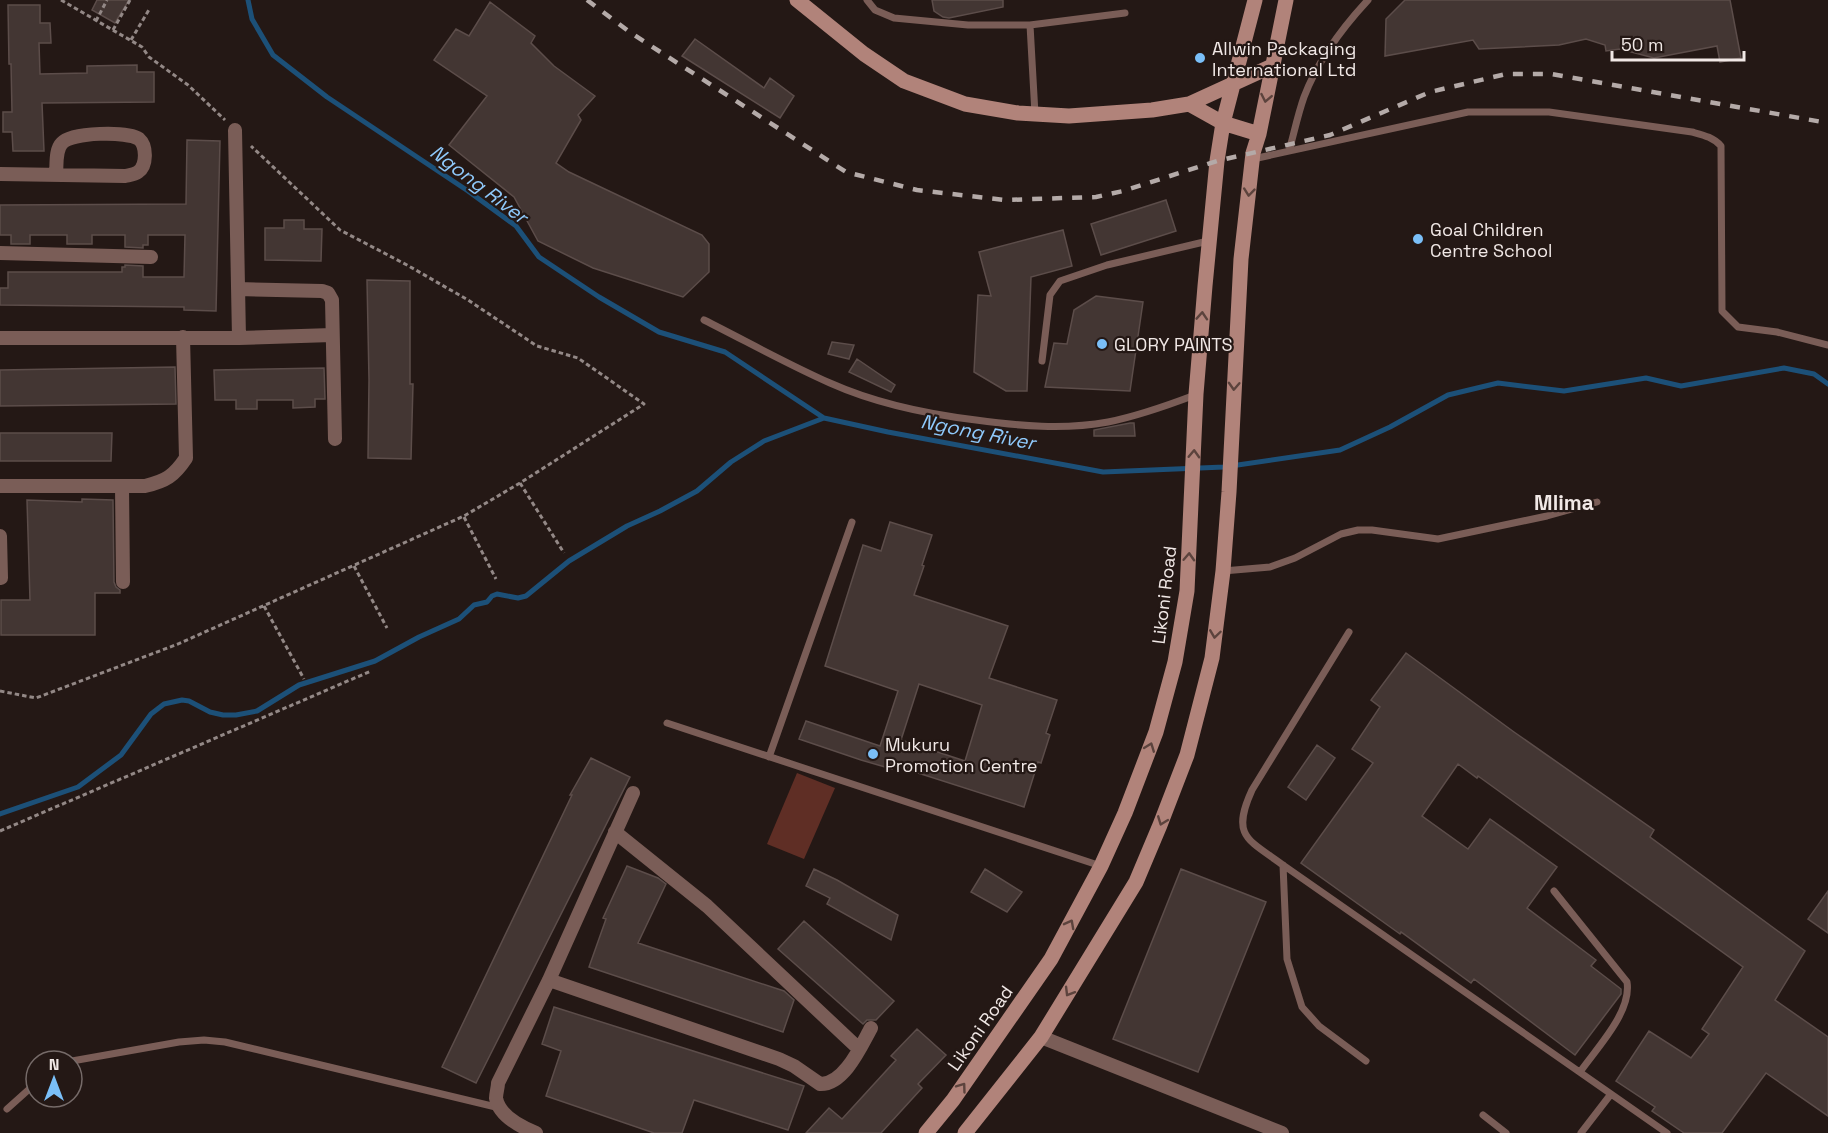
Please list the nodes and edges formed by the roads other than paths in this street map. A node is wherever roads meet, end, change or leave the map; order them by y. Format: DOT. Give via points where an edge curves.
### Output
graph roads {
  1 [pos="797,0"];
  2 [pos="867,0"];
  3 [pos="1255,0"];
  4 [pos="1287,0"];
  5 [pos="1368,0"];
  6 [pos="1125,13"];
  7 [pos="1030,26"];
  8 [pos="1272,66"];
  9 [pos="1233,85"];
  10 [pos="1189,105"];
  11 [pos="1035,114"];
  12 [pos="1223,123"];
  13 [pos="235,130"];
  14 [pos="1259,134"];
  15 [pos="1289,151"];
  16 [pos="1252,159"];
  17 [pos="0,174"];
  18 [pos="56,174"];
  19 [pos="1209,241"];
  20 [pos="0,254"];
  21 [pos="151,257"];
  22 [pos="238,289"];
  23 [pos="704,320"];
  24 [pos="332,335"];
  25 [pos="183,337"];
  26 [pos="0,338"];
  27 [pos="239,338"];
  28 [pos="1828,345"];
  29 [pos="1042,361"];
  30 [pos="1197,394"];
  31 [pos="335,439"];
  32 [pos="0,486"];
  33 [pos="122,486"];
  34 [pos="1597,502"];
  35 [pos="852,522"];
  36 [pos="0,536"];
  37 [pos="1224,571"];
  38 [pos="1,578"];
  39 [pos="123,582"];
  40 [pos="1349,632"];
  41 [pos="667,723"];
  42 [pos="769,757"];
  43 [pos="633,793"];
  44 [pos="615,832"];
  45 [pos="1283,865"];
  46 [pos="1101,866"];
  47 [pos="1554,891"];
  48 [pos="549,980"];
  49 [pos="871,1028"];
  50 [pos="1041,1037"];
  51 [pos="859,1049"];
  52 [pos="84,1059"];
  53 [pos="1366,1061"];
  54 [pos="1580,1072"];
  55 [pos="24,1094"];
  56 [pos="1611,1094"];
  57 [pos="500,1108"];
  58 [pos="7,1109"];
  59 [pos="1483,1115"];
  60 [pos="536,1133"];
  61 [pos="926,1133"];
  62 [pos="965,1133"];
  63 [pos="1282,1133"];
  64 [pos="1506,1133"];
  65 [pos="1581,1133"];
  66 [pos="1667,1133"];
  1 -- 11 [label="main road" via="904,81 965,104"];
  2 -- 7 [label="lane" via="875,10 894,18"];
  3 -- 9 [label="main road, Likoni Road"];
  4 -- 8 [label="main road"];
  5 -- 15 [label="lane" via="1347,22 1318,65"];
  6 -- 7 [label="lane"];
  7 -- 11 [label="lane"];
  8 -- 9 [label="main road"];
  8 -- 14 [label="main road, one-way"];
  9 -- 10 [label="main road"];
  9 -- 12 [label="main road, Likoni Road"];
  10 -- 11 [label="main road" via="1069,116"];
  10 -- 12 [label="main road"];
  12 -- 14 [label="main road"];
  12 -- 19 [label="main road, Likoni Road"];
  13 -- 22 [label="street"];
  14 -- 16 [label="main road"];
  15 -- 16 [label="lane"];
  15 -- 28 [label="lane" via="1468,112 1549,112 1709,137 1721,146 1722,312 1738,327"];
  16 -- 37 [label="main road, one-way" via="1241,259"];
  17 -- 18 [label="street"];
  18 -- 18 [label="street" via="59,146 77,135 125,134 136,137 144,146 142,167 134,174"];
  19 -- 29 [label="lane" via="1060,281 1050,296"];
  30 -- 19 [label="main road, Likoni Road, one-way"];
  20 -- 21 [label="street"];
  22 -- 24 [label="street" via="328,293 332,300"];
  22 -- 27 [label="street"];
  23 -- 30 [label="lane" via="831,384 882,403 929,414 1015,426 1072,426 1151,411"];
  24 -- 27 [label="street"];
  24 -- 31 [label="street"];
  25 -- 26 [label="street"];
  25 -- 27 [label="street"];
  25 -- 33 [label="street" via="186,458 170,477 158,483"];
  46 -- 30 [label="main road, Likoni Road, one-way" via="1156,732 1175,662 1187,591"];
  32 -- 33 [label="street"];
  33 -- 39 [label="street"];
  34 -- 37 [label="lane" via="1438,540 1358,530 1270,567"];
  35 -- 42 [label="lane"];
  36 -- 38 [label="street"];
  37 -- 50 [label="main road, one-way" via="1212,658 1186,755 1160,825 1136,882"];
  40 -- 45 [label="lane" via="1243,810 1242,829 1251,842"];
  41 -- 42 [label="lane"];
  42 -- 46 [label="lane"];
  43 -- 44 [label="street"];
  44 -- 48 [label="street"];
  44 -- 51 [label="street" via="707,906"];
  45 -- 53 [label="lane" via="1287,959 1302,1006 1319,1026"];
  45 -- 54 [label="lane"];
  61 -- 46 [label="main road, Likoni Road, one-way" via="1051,959"];
  47 -- 54 [label="lane" via="1627,982 1627,1000 1621,1015"];
  48 -- 51 [label="street" via="779,1059 820,1084 838,1078"];
  48 -- 57 [label="street" via="498,1083 496,1097"];
  49 -- 51 [label="street"];
  50 -- 62 [label="main road"];
  50 -- 63 [label="street"];
  52 -- 57 [label="lane" via="179,1042 225,1042"];
  54 -- 56 [label="lane"];
  55 -- 58 [label="lane"];
  56 -- 65 [label="lane"];
  56 -- 66 [label="lane"];
  57 -- 60 [label="street"];
  59 -- 64 [label="lane"];
}
